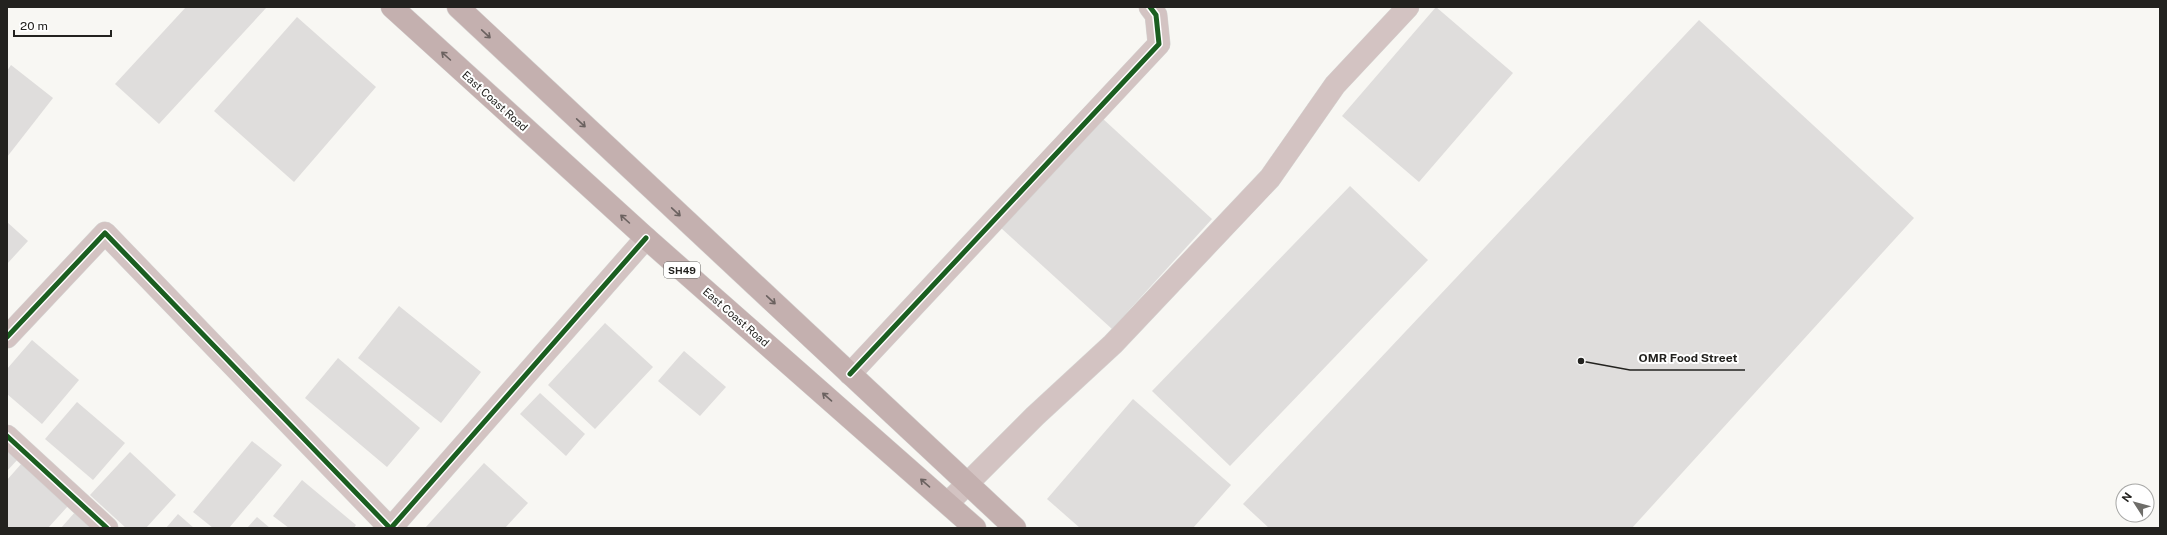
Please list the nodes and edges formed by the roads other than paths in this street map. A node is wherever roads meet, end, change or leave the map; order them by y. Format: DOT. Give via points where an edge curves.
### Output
graph roads {
  1 [pos="392,7"];
  2 [pos="458,7"];
  3 [pos="1150,7"];
  4 [pos="1408,7"];
  5 [pos="646,238"];
  6 [pos="7,337"];
  7 [pos="850,374"];
  8 [pos="7,436"];
  9 [pos="968,484"];
  10 [pos="948,503"];
  11 [pos="107,528"];
  12 [pos="390,528"];
  13 [pos="975,528"];
  14 [pos="1015,528"];
  5 -- 1 [label="main road, East Coast Road / SH49, one-way"];
  2 -- 7 [label="main road, one-way"];
  3 -- 7 [label="street" via="1156,15 1159,44"];
  4 -- 9 [label="street" via="1335,86 1270,178 1113,344 1035,416"];
  10 -- 5 [label="main road, East Coast Road / SH49, one-way"];
  5 -- 12 [label="street"];
  6 -- 12 [label="street" via="105,233"];
  7 -- 9 [label="main road"];
  8 -- 11 [label="street"];
  9 -- 10 [label="street"];
  9 -- 14 [label="main road"];
  10 -- 13 [label="main road, East Coast Road / SH49"];
}
